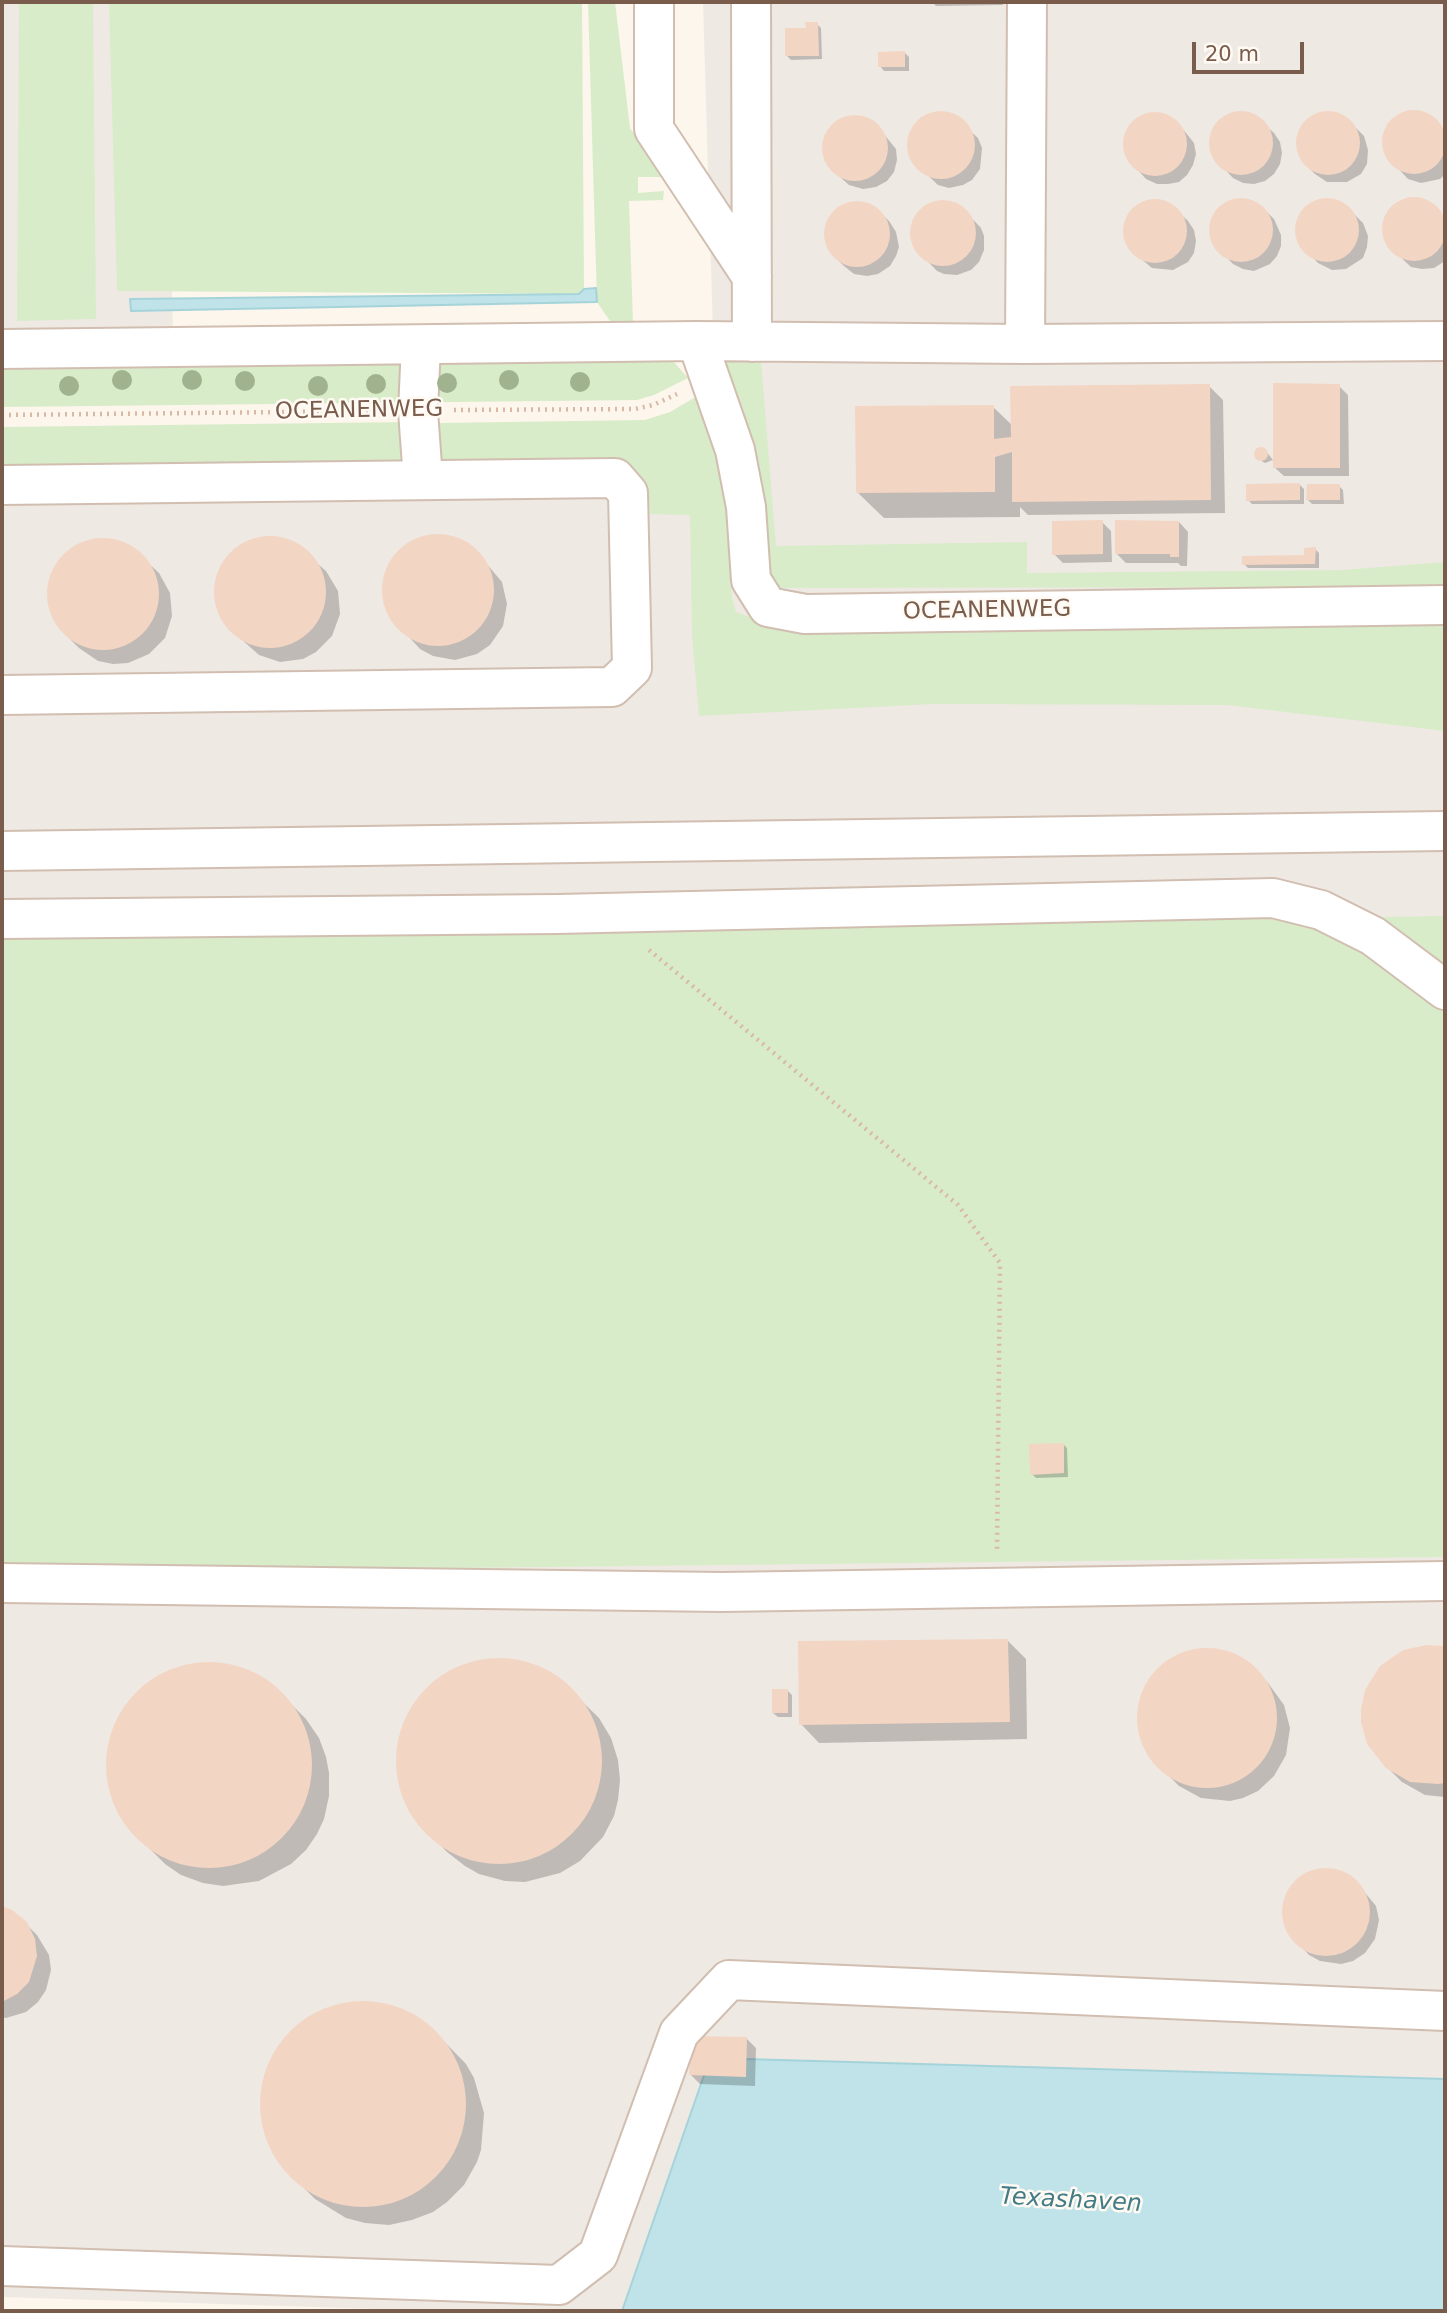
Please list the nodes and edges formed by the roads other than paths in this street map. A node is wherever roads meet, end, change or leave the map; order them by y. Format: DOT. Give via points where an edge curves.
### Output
graph roads {
  1 [pos="654,2"];
  2 [pos="751,2"];
  3 [pos="1027,2"];
  4 [pos="752,277"];
  5 [pos="697,341"];
  6 [pos="1445,341"];
  7 [pos="752,342"];
  8 [pos="1025,344"];
  9 [pos="421,345"];
  10 [pos="2,349"];
  11 [pos="423,479"];
  12 [pos="2,485"];
  13 [pos="1445,605"];
  14 [pos="2,695"];
  15 [pos="1445,831"];
  16 [pos="2,851"];
  17 [pos="2,919"];
  18 [pos="1445,990"];
  19 [pos="1445,1581"];
  20 [pos="2,1583"];
  21 [pos="1445,2011"];
  22 [pos="2,2266"];
  1 -- 4 [label="street" via="654,129"];
  2 -- 4 [label="street"];
  3 -- 8 [label="street"];
  4 -- 7 [label="street"];
  5 -- 7 [label="street"];
  5 -- 9 [label="street"];
  5 -- 13 [label="street, OCEANENWEG" via="735,450 746,507 751,580 768,607 805,614"];
  6 -- 8 [label="street"];
  7 -- 8 [label="street"];
  9 -- 10 [label="street"];
  9 -- 11 [label="street" via="418,411"];
  11 -- 12 [label="street"];
  11 -- 14 [label="street" via="615,478 628,493 632,668 612,687"];
  15 -- 16 [label="street"];
  17 -- 18 [label="street" via="1273,898 1321,910 1373,936"];
  19 -- 20 [label="street" via="722,1592"];
  21 -- 22 [label="street" via="729,1980 679,2033 598,2255 559,2285"];
}
